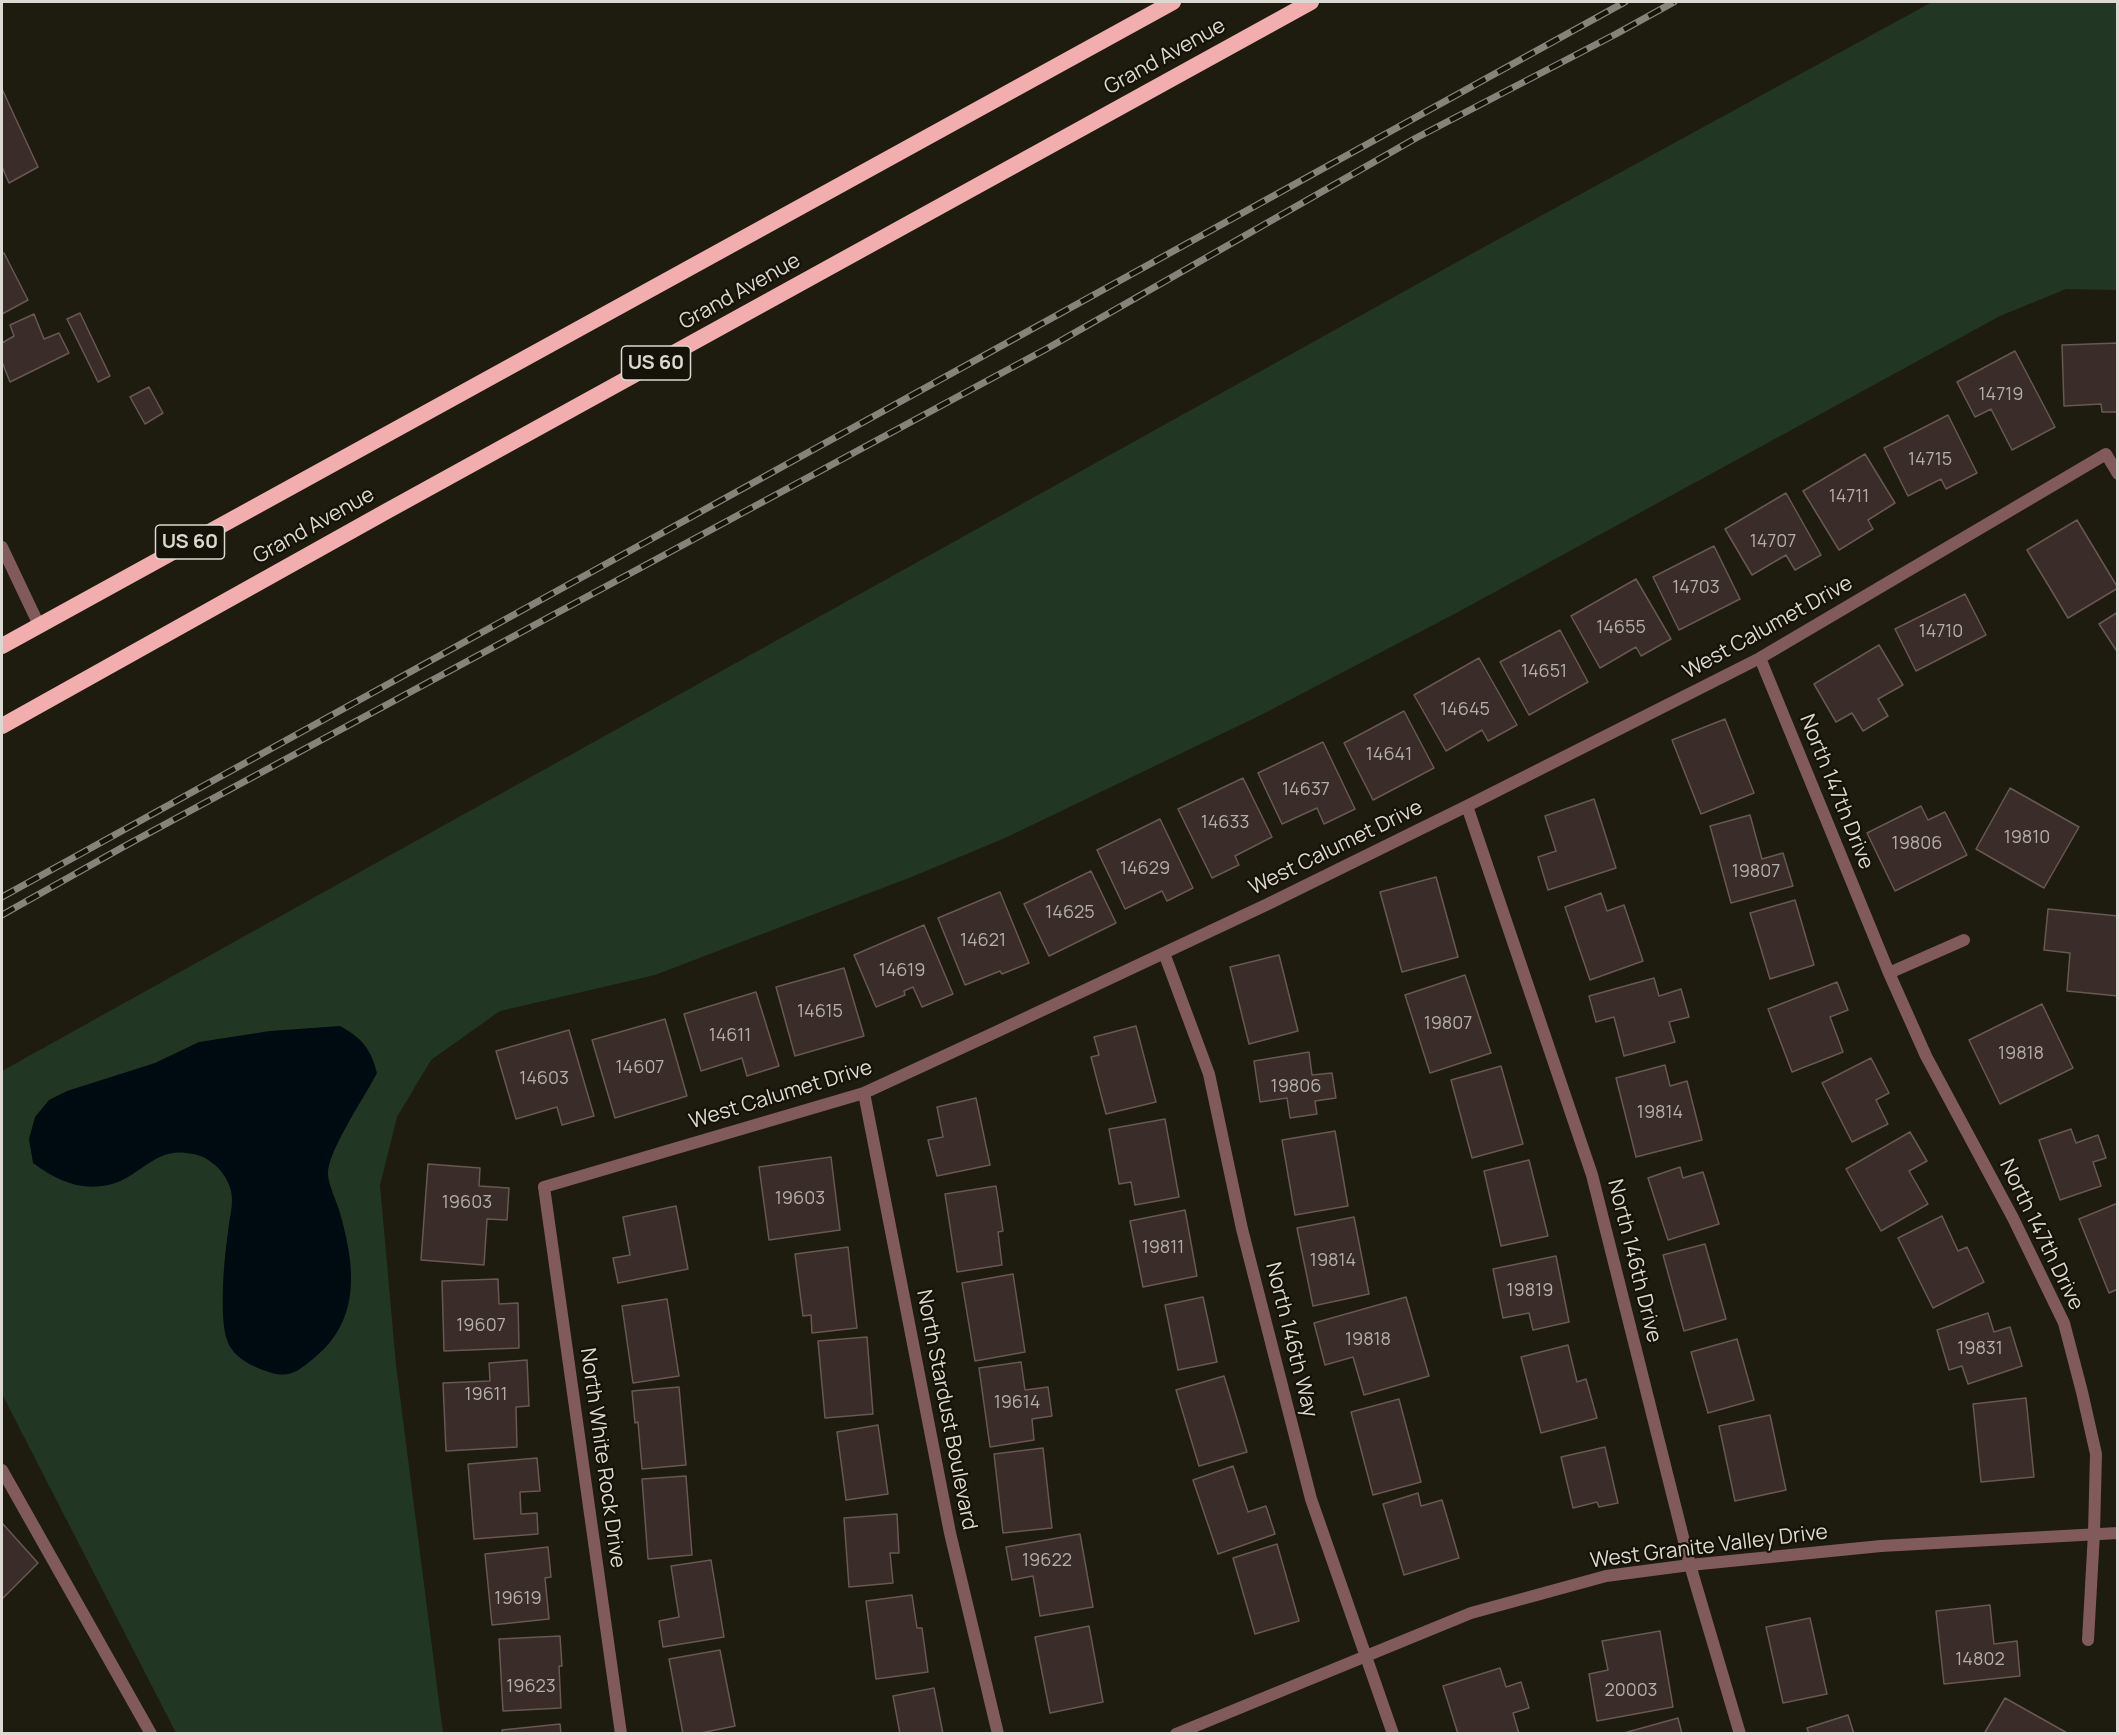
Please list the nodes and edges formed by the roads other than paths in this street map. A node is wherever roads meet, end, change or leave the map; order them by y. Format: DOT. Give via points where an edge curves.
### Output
graph roads {
  1 [pos="1173,2"];
  2 [pos="1311,2"];
  3 [pos="2118,474"];
  4 [pos="2,547"];
  5 [pos="39,625"];
  6 [pos="2,646"];
  7 [pos="1760,658"];
  8 [pos="2,726"];
  9 [pos="1467,806"];
  10 [pos="1964,940"];
  11 [pos="1164,953"];
  12 [pos="1889,973"];
  13 [pos="864,1093"];
  14 [pos="544,1187"];
  15 [pos="2,1470"];
  16 [pos="2094,1533"];
  17 [pos="2118,1533"];
  18 [pos="1690,1565"];
  19 [pos="2088,1640"];
  20 [pos="1365,1655"];
  21 [pos="151,1734"];
  22 [pos="621,1734"];
  23 [pos="998,1734"];
  24 [pos="1176,1734"];
  25 [pos="1393,1734"];
  26 [pos="1740,1734"];
  1 -- 5 [label="highway, US 60"];
  2 -- 8 [label="highway, Grand Avenue / US 60"];
  3 -- 7 [label="street, West Calumet Drive" via="2106,454"];
  4 -- 5 [label="street"];
  5 -- 6 [label="highway, US 60"];
  7 -- 9 [label="street, West Calumet Drive"];
  7 -- 12 [label="street, North 147th Drive"];
  9 -- 11 [label="street, West Calumet Drive"];
  9 -- 18 [label="street, North 146th Drive" via="1592,1175"];
  10 -- 12 [label="street"];
  11 -- 13 [label="street, West Calumet Drive"];
  11 -- 20 [label="street, North 146th Way" via="1209,1074 1242,1229 1311,1499"];
  12 -- 16 [label="street, North 147th Drive" via="1926,1056 2064,1323 2096,1454"];
  13 -- 14 [label="street, West Calumet Drive"];
  13 -- 23 [label="street, North Stardust Boulevard" via="950,1533"];
  14 -- 22 [label="street, North White Rock Drive"];
  15 -- 21 [label="street"];
  16 -- 17 [label="street, West Granite Valley Drive"];
  16 -- 18 [label="street, West Granite Valley Drive" via="1881,1546"];
  16 -- 19 [label="street"];
  18 -- 20 [label="street, West Granite Valley Drive" via="1606,1576 1572,1585 1471,1613"];
  18 -- 26 [label="street, North 146th Drive"];
  20 -- 24 [label="street, West Granite Valley Drive"];
  20 -- 25 [label="street, North 146th Way"];
}
